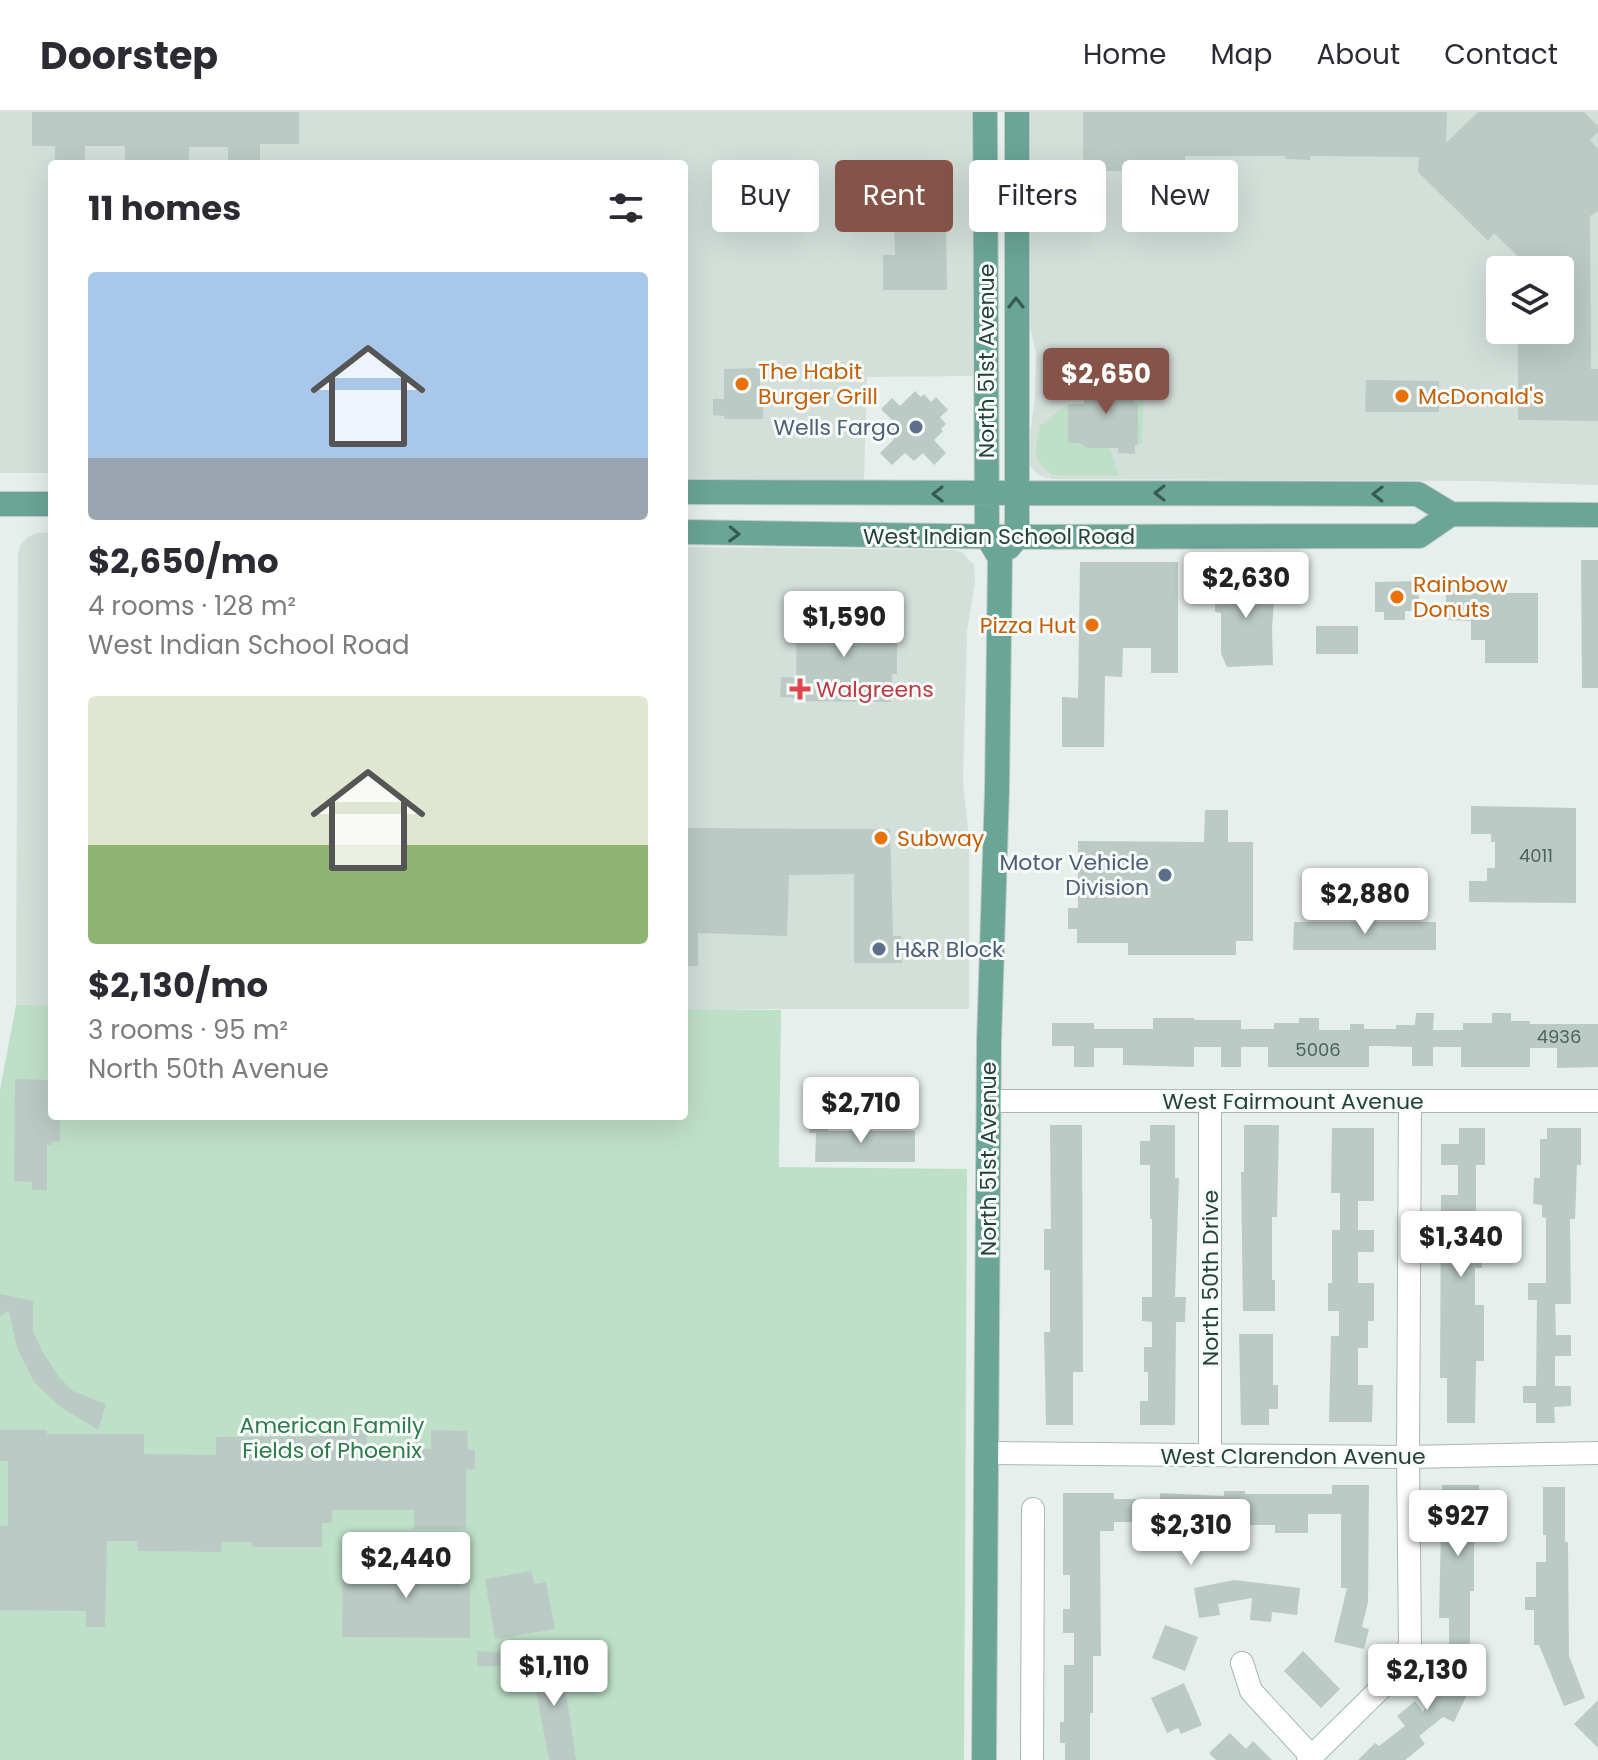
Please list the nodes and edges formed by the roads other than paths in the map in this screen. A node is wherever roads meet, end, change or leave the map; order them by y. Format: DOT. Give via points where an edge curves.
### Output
graph roads {
  1 [pos="985,112"];
  2 [pos="1017,112"];
  3 [pos="688,492"];
  4 [pos="1016,493"];
  5 [pos="987,494"];
  6 [pos="0,504"];
  7 [pos="48,504"];
  8 [pos="1451,514"];
  9 [pos="1598,515"];
  10 [pos="688,532"];
  11 [pos="987,536"];
  12 [pos="1017,537"];
  13 [pos="1000,558"];
  14 [pos="989,1101"];
  15 [pos="1210,1101"];
  16 [pos="1410,1101"];
  17 [pos="1598,1101"];
  18 [pos="987,1453"];
  19 [pos="1598,1453"];
  20 [pos="1210,1455"];
  21 [pos="1408,1457"];
  22 [pos="1033,1509"];
  23 [pos="1242,1663"];
  24 [pos="1310,1758"];
  25 [pos="984,1760"];
  26 [pos="1032,1760"];
  1 -- 5 [label="main road, North 51st Avenue"];
  4 -- 2 [label="main road, North 51st Avenue, one-way"];
  5 -- 3 [label="main road, West Indian School Road, one-way"];
  4 -- 5 [label="main road, West Indian School Road"];
  8 -- 4 [label="main road, West Indian School Road, one-way" via="1418,494"];
  4 -- 12 [label="main road, North 51st Avenue"];
  5 -- 11 [label="main road, North 51st Avenue"];
  6 -- 7 [label="main road"];
  8 -- 9 [label="main road, West Indian School Road"];
  8 -- 12 [label="main road, West Indian School Road" via="1419,536"];
  10 -- 11 [label="main road, West Indian School Road, one-way"];
  11 -- 12 [label="main road, West Indian School Road"];
  11 -- 13 [label="main road"];
  12 -- 13 [label="main road"];
  13 -- 14 [label="main road, North 51st Avenue"];
  14 -- 15 [label="street, West Fairmount Avenue"];
  14 -- 18 [label="main road, North 51st Avenue"];
  15 -- 16 [label="street, West Fairmount Avenue"];
  15 -- 20 [label="street, North 50th Drive"];
  16 -- 17 [label="street, West Fairmount Avenue"];
  16 -- 21 [label="street"];
  18 -- 20 [label="street, West Clarendon Avenue"];
  18 -- 25 [label="main road, North 51st Avenue"];
  19 -- 21 [label="street, West Clarendon Avenue"];
  20 -- 21 [label="street, West Clarendon Avenue"];
  21 -- 24 [label="street" via="1410,1645 1387,1682"];
  22 -- 26 [label="street"];
  23 -- 24 [label="street" via="1251,1691"];
}
